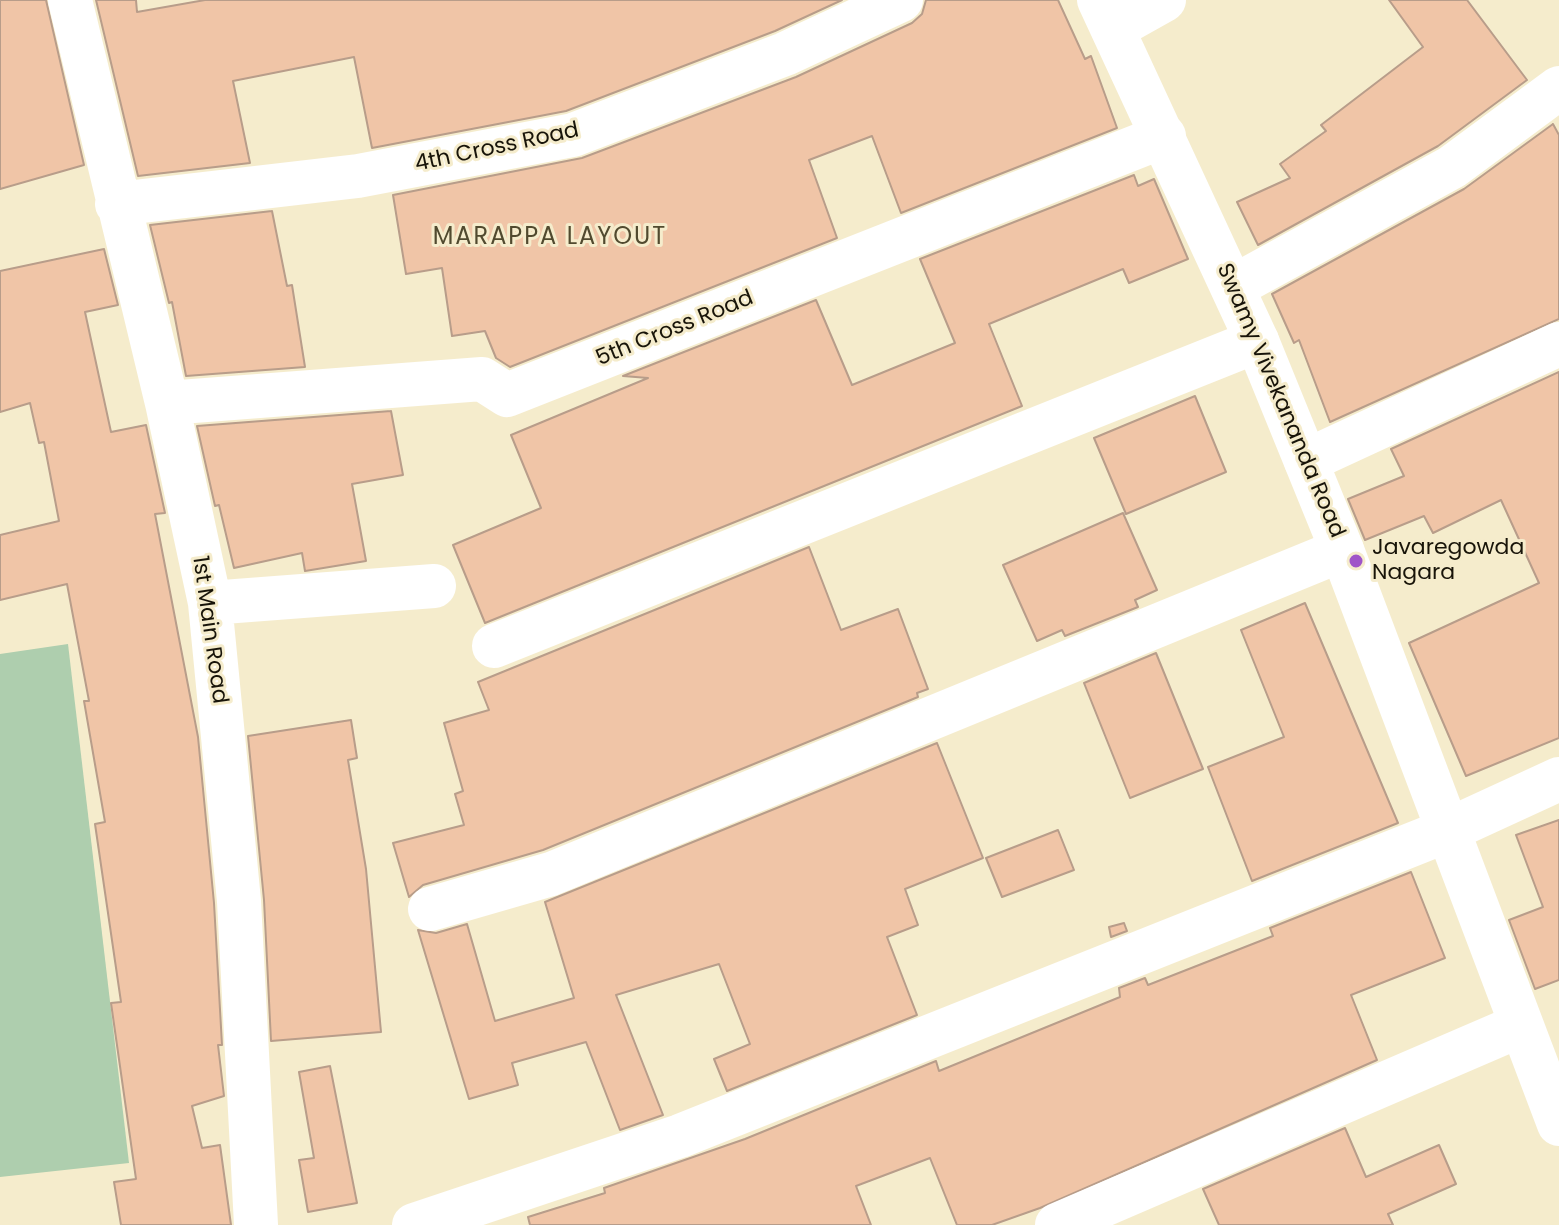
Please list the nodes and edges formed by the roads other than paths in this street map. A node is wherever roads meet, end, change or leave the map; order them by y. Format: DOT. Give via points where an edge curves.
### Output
graph roads {
  1 [pos="901,0"];
  2 [pos="1164,0"];
  3 [pos="77,2"];
  4 [pos="1106,14"];
  5 [pos="1559,88"];
  6 [pos="1164,136"];
  7 [pos="117,204"];
  8 [pos="1233,287"];
  9 [pos="1257,341"];
  10 [pos="1559,344"];
  11 [pos="167,403"];
  12 [pos="1306,461"];
  13 [pos="1342,550"];
  14 [pos="434,586"];
  15 [pos="210,603"];
  16 [pos="494,646"];
  17 [pos="1559,779"];
  18 [pos="1446,831"];
  19 [pos="430,909"];
  20 [pos="1519,1026"];
  21 [pos="1559,1124"];
  22 [pos="256,1225"];
  23 [pos="414,1225"];
  24 [pos="1057,1225"];
  1 -- 7 [label="street, 4th Cross Road" via="785,54 573,135 358,176"];
  2 -- 4 [label="street"];
  3 -- 7 [label="street, 1st Main Road"];
  4 -- 6 [label="street, Swamy Vivekananda Road"];
  5 -- 8 [label="street" via="1452,167"];
  6 -- 8 [label="street, Swamy Vivekananda Road"];
  6 -- 11 [label="street, 5th Cross Road" via="507,395 482,379"];
  7 -- 11 [label="street, 1st Main Road"];
  8 -- 9 [label="street, Swamy Vivekananda Road"];
  9 -- 12 [label="street, Swamy Vivekananda Road"];
  9 -- 16 [label="street"];
  10 -- 12 [label="street"];
  11 -- 15 [label="street, 1st Main Road"];
  12 -- 13 [label="street, Swamy Vivekananda Road"];
  13 -- 18 [label="street, Swamy Vivekananda Road"];
  13 -- 19 [label="street" via="551,874"];
  14 -- 15 [label="street"];
  15 -- 22 [label="street, 1st Main Road" via="239,901"];
  17 -- 18 [label="street"];
  18 -- 20 [label="street, Swamy Vivekananda Road"];
  18 -- 23 [label="street" via="680,1136"];
  20 -- 21 [label="street, Swamy Vivekananda Road"];
  20 -- 24 [label="street"];
}
